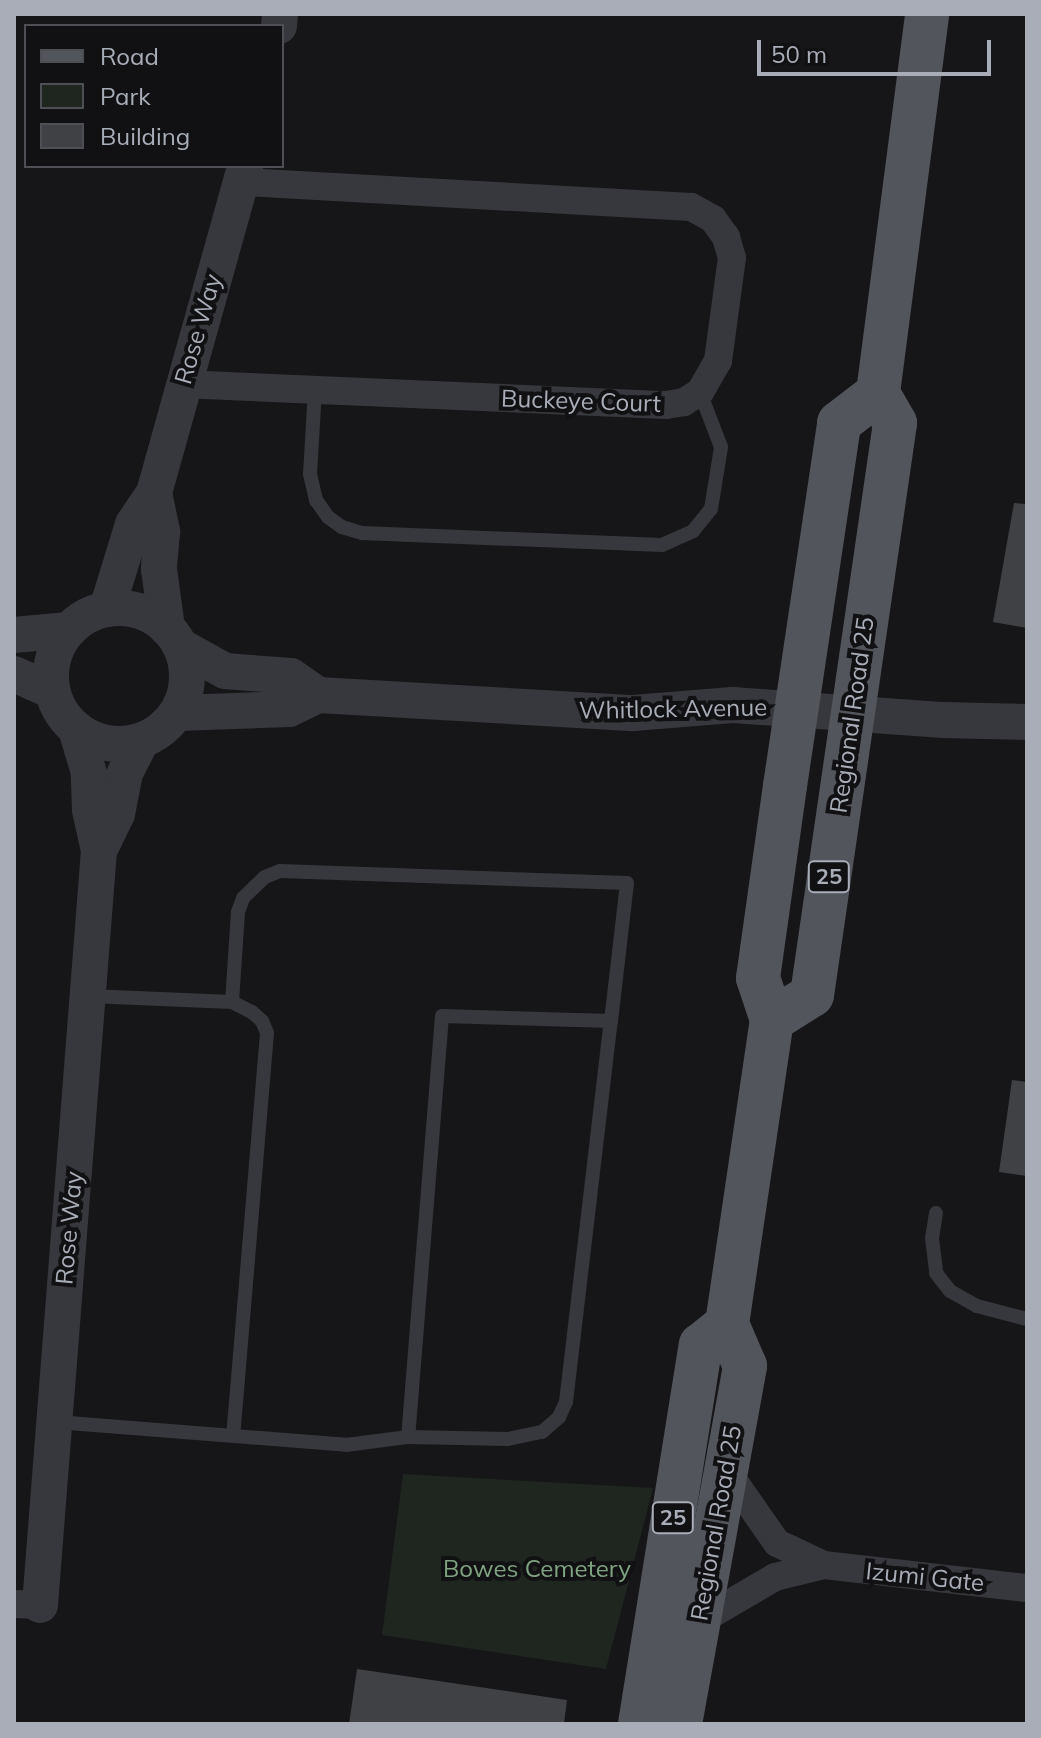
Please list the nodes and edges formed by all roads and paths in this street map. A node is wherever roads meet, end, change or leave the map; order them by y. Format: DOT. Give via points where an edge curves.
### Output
graph roads {
  1 [pos="927,14"];
  2 [pos="243,174"];
  3 [pos="182,384"];
  4 [pos="315,390"];
  5 [pos="700,392"];
  6 [pos="878,393"];
  7 [pos="154,493"];
  8 [pos="107,609"];
  9 [pos="69,630"];
  10 [pos="14,635"];
  11 [pos="174,637"];
  12 [pos="14,674"];
  13 [pos="52,691"];
  14 [pos="318,695"];
  15 [pos="797,709"];
  16 [pos="177,713"];
  17 [pos="852,713"];
  18 [pos="1027,722"];
  19 [pos="76,729"];
  20 [pos="141,741"];
  21 [pos="99,851"];
  22 [pos="88,996"];
  23 [pos="232,1002"];
  24 [pos="772,1020"];
  25 [pos="611,1021"];
  26 [pos="936,1213"];
  27 [pos="1027,1319"];
  28 [pos="727,1324"];
  29 [pos="53,1422"];
  30 [pos="233,1435"];
  31 [pos="408,1437"];
  32 [pos="726,1470"];
  33 [pos="824,1565"];
  34 [pos="1027,1588"];
  35 [pos="27,1604"];
  36 [pos="698,1622"];
  37 [pos="640,1724"];
  38 [pos="680,1724"];
  1 -- 6 [label="main road"];
  2 -- 3 [label="street, Rose Way"];
  2 -- 5 [label="street" via="691,207 713,219 732,258 718,361"];
  3 -- 4 [label="street, Buckeye Court"];
  3 -- 7 [label="street, Rose Way"];
  4 -- 5 [label="street, Buckeye Court" via="666,405"];
  4 -- 5 [label="lane" via="310,474 316,500 342,527 362,533 662,545 693,531 711,509 721,447"];
  6 -- 15 [label="main road, 25" via="839,423"];
  6 -- 17 [label="main road, Regional Road 25 / 25" via="895,423"];
  7 -- 8 [label="street, Rose Way" via="133,524"];
  7 -- 11 [label="street, Rose Way" via="162,532 159,569"];
  8 -- 9 [label="street"];
  8 -- 11 [label="street" via="150,616"];
  9 -- 10 [label="street"];
  9 -- 13 [label="street" via="54,658"];
  11 -- 14 [label="street, Whitlock Avenue" via="225,671 291,676"];
  11 -- 16 [label="street" via="187,668 186,691"];
  12 -- 13 [label="street"];
  13 -- 19 [label="street"];
  14 -- 15 [label="street, Whitlock Avenue" via="633,713 733,705"];
  14 -- 16 [label="street, Whitlock Avenue" via="289,709"];
  15 -- 17 [label="street, Whitlock Avenue"];
  15 -- 24 [label="main road, 25" via="758,978"];
  16 -- 20 [label="street"];
  17 -- 18 [label="street, Whitlock Avenue"];
  17 -- 24 [label="main road, Regional Road 25 / 25" via="812,995"];
  19 -- 20 [label="street" via="107,742"];
  19 -- 21 [label="street, Rose Way" via="89,773"];
  20 -- 21 [label="street, Rose Way"];
  21 -- 22 [label="street, Rose Way"];
  22 -- 23 [label="lane"];
  22 -- 29 [label="street, Rose Way"];
  23 -- 25 [label="lane" via="243,898 280,871 627,883"];
  23 -- 30 [label="lane" via="252,1012 267,1033"];
  24 -- 28 [label="main road, 25"];
  25 -- 31 [label="lane" via="566,1402 559,1417 525,1438"];
  25 -- 31 [label="lane" via="442,1016"];
  26 -- 27 [label="lane" via="936,1273 950,1291 977,1306"];
  28 -- 32 [label="main road, Regional Road 25 / 25" via="745,1366"];
  28 -- 37 [label="main road, Regional Road 25 / 25" via="701,1345"];
  29 -- 30 [label="lane"];
  29 -- 35 [label="street, Rose Way"];
  30 -- 31 [label="lane" via="346,1445"];
  32 -- 33 [label="street, Izumi Gate" via="777,1543"];
  32 -- 36 [label="main road, Regional Road 25 / 25"];
  33 -- 34 [label="street, Izumi Gate"];
  33 -- 36 [label="street, Izumi Gate" via="775,1577"];
  36 -- 38 [label="main road, Regional Road 25 / 25"];
}
